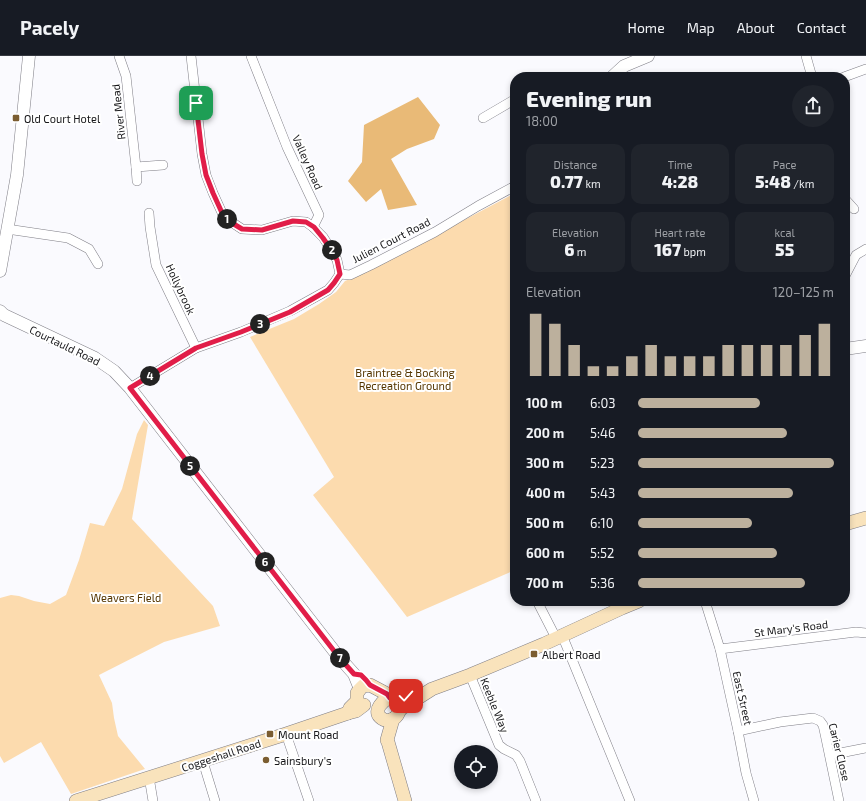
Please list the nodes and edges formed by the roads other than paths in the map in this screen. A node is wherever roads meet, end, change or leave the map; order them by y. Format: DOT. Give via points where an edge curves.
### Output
graph roads {
  1 [pos="29,56"];
  2 [pos="119,56"];
  3 [pos="191,56"];
  4 [pos="251,56"];
  5 [pos="648,56"];
  6 [pos="806,56"];
  7 [pos="865,70"];
  8 [pos="617,72"];
  9 [pos="811,72"];
  10 [pos="850,75"];
  11 [pos="510,104"];
  12 [pos="483,118"];
  13 [pos="163,165"];
  14 [pos="136,167"];
  15 [pos="137,181"];
  16 [pos="510,189"];
  17 [pos="850,205"];
  18 [pos="854,209"];
  19 [pos="149,213"];
  20 [pos="314,227"];
  21 [pos="7,229"];
  22 [pos="866,249"];
  23 [pos="98,264"];
  24 [pos="850,266"];
  25 [pos="0,272"];
  26 [pos="340,274"];
  27 [pos="0,311"];
  28 [pos="866,346"];
  29 [pos="196,348"];
  30 [pos="850,348"];
  31 [pos="130,388"];
  32 [pos="866,518"];
  33 [pos="850,523"];
  34 [pos="540,606"];
  35 [pos="618,606"];
  36 [pos="707,606"];
  37 [pos="866,633"];
  38 [pos="559,637"];
  39 [pos="720,649"];
  40 [pos="470,675"];
  41 [pos="365,695"];
  42 [pos="394,707"];
  43 [pos="379,716"];
  44 [pos="738,731"];
  45 [pos="286,734"];
  46 [pos="387,740"];
  47 [pos="866,748"];
  48 [pos="830,755"];
  49 [pos="202,761"];
  50 [pos="149,777"];
  51 [pos="76,801"];
  52 [pos="152,801"];
  53 [pos="215,801"];
  54 [pos="309,801"];
  55 [pos="406,801"];
  56 [pos="536,801"];
  57 [pos="630,801"];
  58 [pos="754,801"];
  59 [pos="839,801"];
  1 -- 21 [label="street" via="17,174"];
  2 -- 14 [label="street, River Mead" via="126,76"];
  3 -- 20 [label="street" via="206,175 223,215 242,229 262,230 293,221 306,222"];
  4 -- 20 [label="street, Valley Road" via="287,147 319,215"];
  5 -- 8 [label="street" via="624,66"];
  6 -- 9 [label="street"];
  7 -- 10 [label="street"];
  11 -- 12 [label="street"];
  13 -- 14 [label="street"];
  14 -- 15 [label="street, River Mead"];
  16 -- 26 [label="street, Julien Court Road" via="371,265 350,275"];
  17 -- 18 [label="street"];
  19 -- 29 [label="street, Hollybrook" via="156,265"];
  20 -- 26 [label="street" via="337,260"];
  21 -- 23 [label="street" via="68,238 89,249"];
  21 -- 25 [label="street"];
  22 -- 24 [label="street" via="856,255"];
  26 -- 29 [label="street" via="328,290 290,312"];
  27 -- 31 [label="street, Courtauld Road" via="95,358 114,371"];
  28 -- 30 [label="street"];
  29 -- 31 [label="street"];
  31 -- 41 [label="street, Courtauld Road" via="354,674"];
  32 -- 33 [label="main road"];
  34 -- 38 [label="street"];
  35 -- 38 [label="main road"];
  36 -- 39 [label="street, East Street"];
  37 -- 39 [label="street, St Mary's Road" via="856,632"];
  38 -- 40 [label="main road"];
  38 -- 57 [label="street"];
  39 -- 44 [label="street, East Street"];
  40 -- 42 [label="main road" via="406,696"];
  40 -- 56 [label="street, Keeble Way" via="499,745 516,755 520,761"];
  41 -- 42 [label="main road" via="387,694"];
  41 -- 43 [label="main road" via="368,711"];
  41 -- 45 [label="main road, Coggeshall Road" via="356,712"];
  42 -- 43 [label="main road" via="388,720"];
  42 -- 43 [label="main road" via="385,700 380,704"];
  42 -- 46 [label="main road"];
  43 -- 46 [label="main road"];
  44 -- 48 [label="street, Carier Close" via="813,718 823,725"];
  44 -- 58 [label="street, East Street"];
  45 -- 49 [label="main road, Coggeshall Road"];
  45 -- 54 [label="street"];
  46 -- 55 [label="main road"];
  47 -- 48 [label="street"];
  48 -- 59 [label="street, Carier Close"];
  49 -- 50 [label="main road, Coggeshall Road"];
  49 -- 53 [label="street"];
  50 -- 51 [label="main road, Coggeshall Road"];
  50 -- 52 [label="street"];
}
